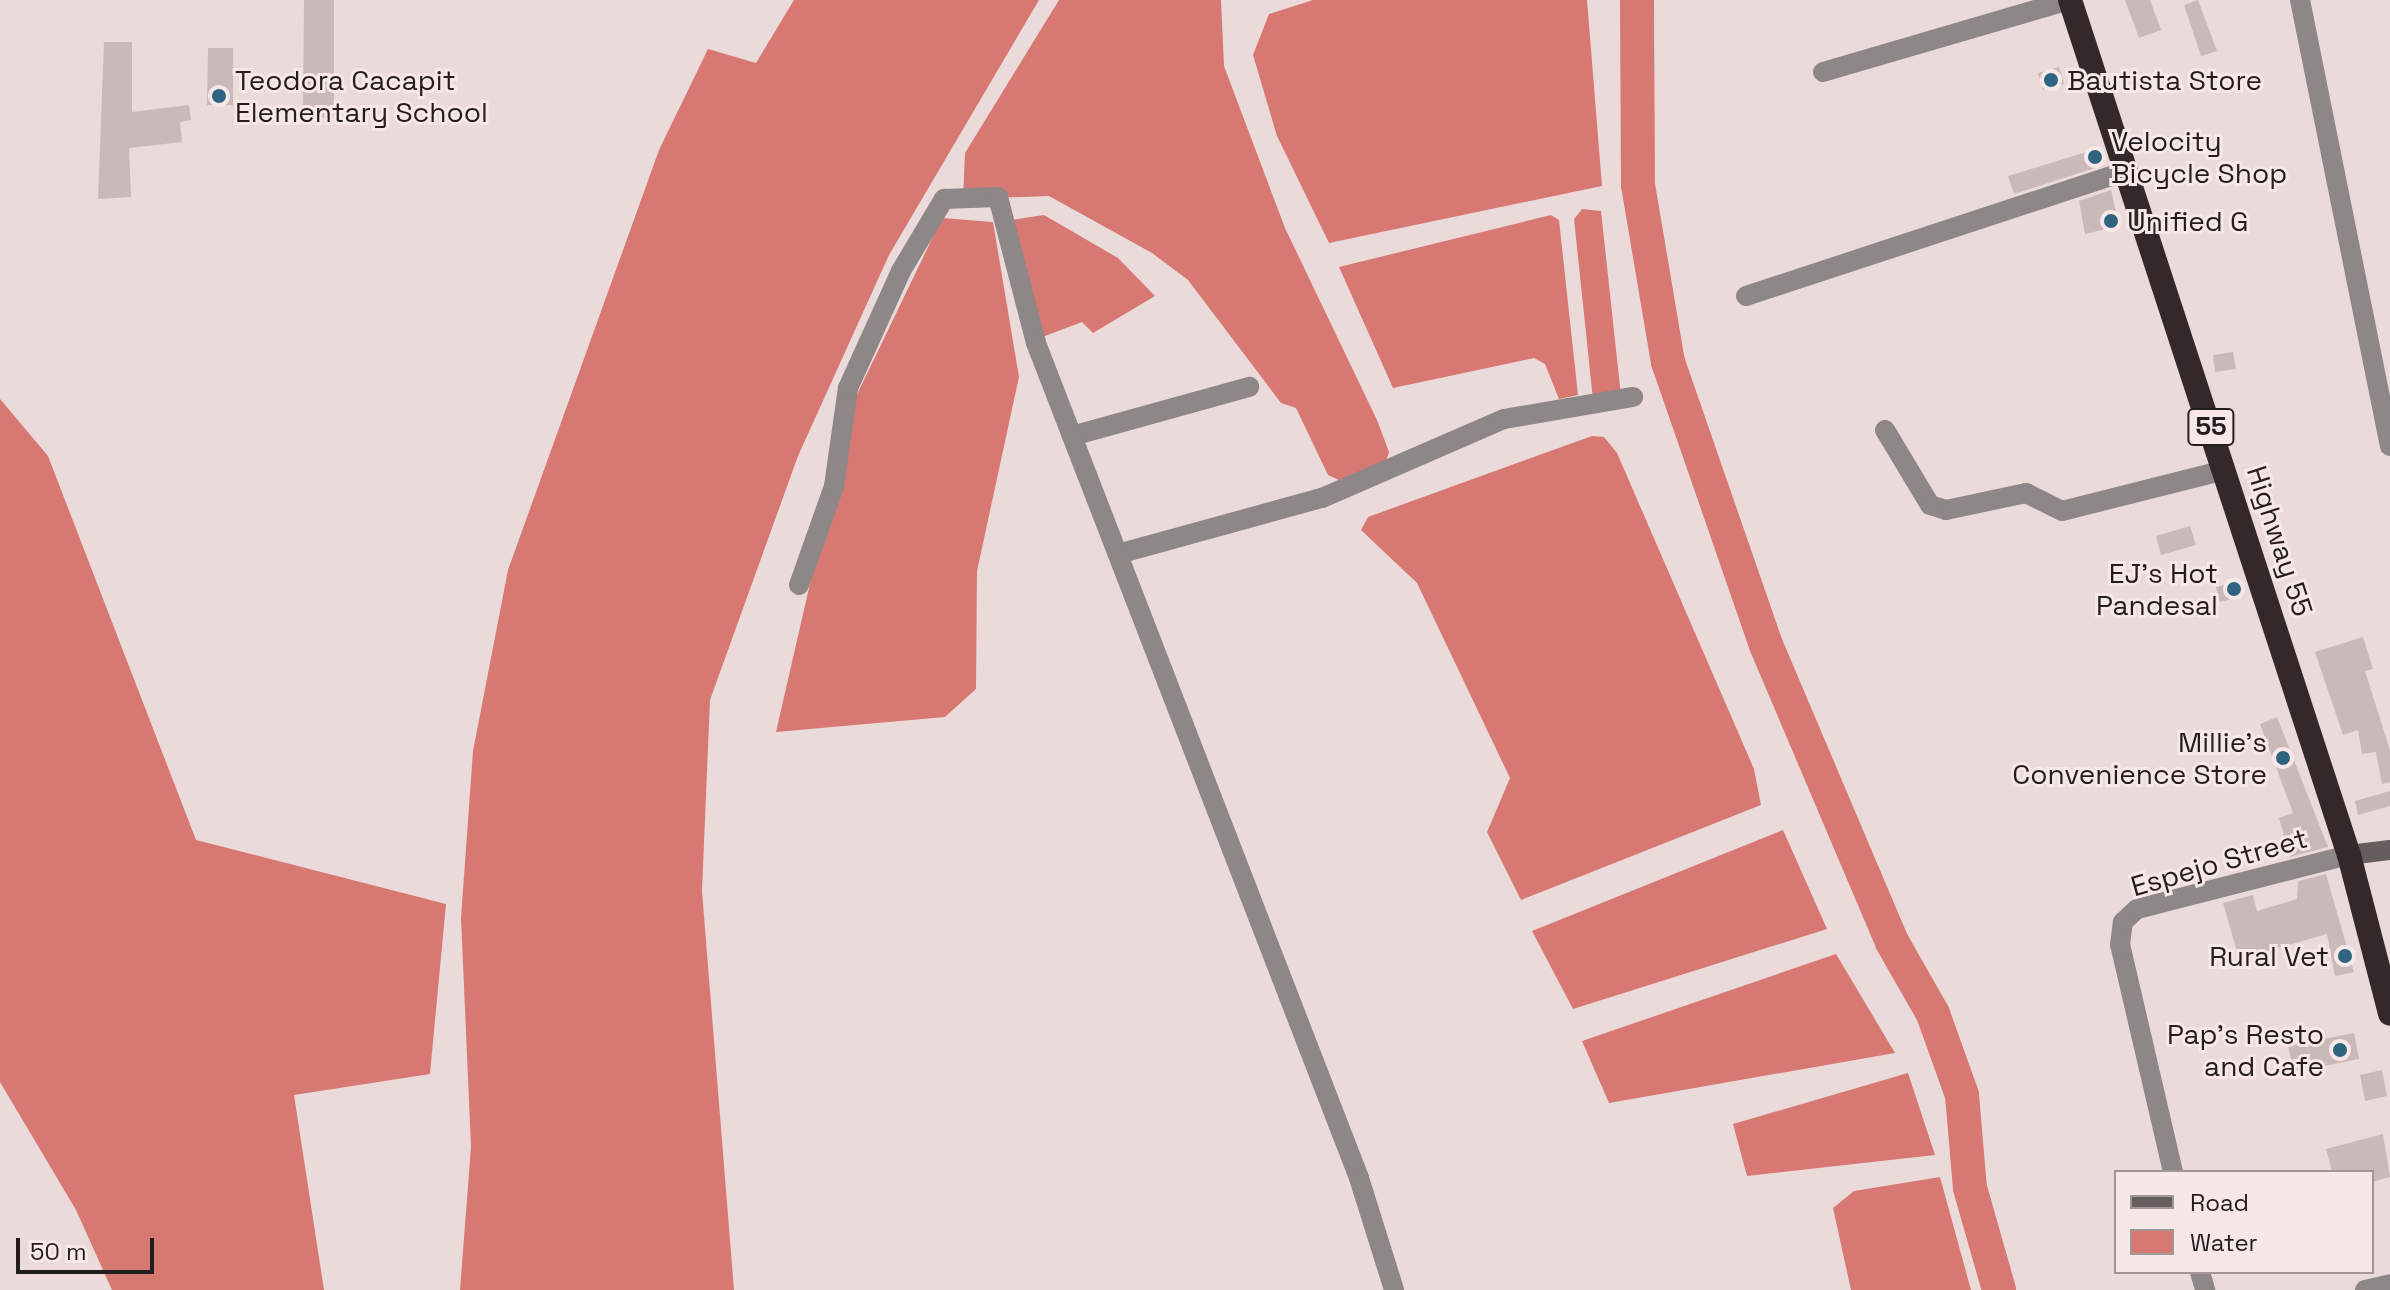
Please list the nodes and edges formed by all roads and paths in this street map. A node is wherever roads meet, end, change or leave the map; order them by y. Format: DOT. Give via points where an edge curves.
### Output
graph roads {
  1 [pos="2070,0"];
  2 [pos="2300,0"];
  3 [pos="1823,72"];
  4 [pos="2127,171"];
  5 [pos="1746,296"];
  6 [pos="1249,387"];
  7 [pos="1633,397"];
  8 [pos="1885,430"];
  9 [pos="1072,436"];
  10 [pos="2390,446"];
  11 [pos="2225,470"];
  12 [pos="1118,554"];
  13 [pos="799,585"];
  14 [pos="2390,850"];
  15 [pos="2349,855"];
  16 [pos="2390,1014"];
  17 [pos="2173,1170"];
  18 [pos="2390,1284"];
  19 [pos="1394,1290"];
  20 [pos="2365,1290"];
  1 -- 3 [label="street"];
  1 -- 4 [label="highway, Highway 55 / 55"];
  2 -- 10 [label="street"];
  4 -- 5 [label="street"];
  4 -- 11 [label="highway, Highway 55 / 55"];
  6 -- 9 [label="street"];
  7 -- 12 [label="street" via="1529,411 1322,498"];
  8 -- 11 [label="street" via="1930,505 1946,510 2026,493 2062,511"];
  9 -- 12 [label="street"];
  9 -- 13 [label="street" via="1036,343 1005,203 995,196 944,199 860,358 834,486"];
  11 -- 15 [label="highway, Highway 55 / 55"];
  12 -- 19 [label="street" via="1359,1178"];
  14 -- 15 [label="main road"];
  15 -- 16 [label="highway, Highway 55 / 55"];
  15 -- 17 [label="street, Espejo Street" via="2137,909 2123,922 2120,945"];
  18 -- 20 [label="street"];
}
